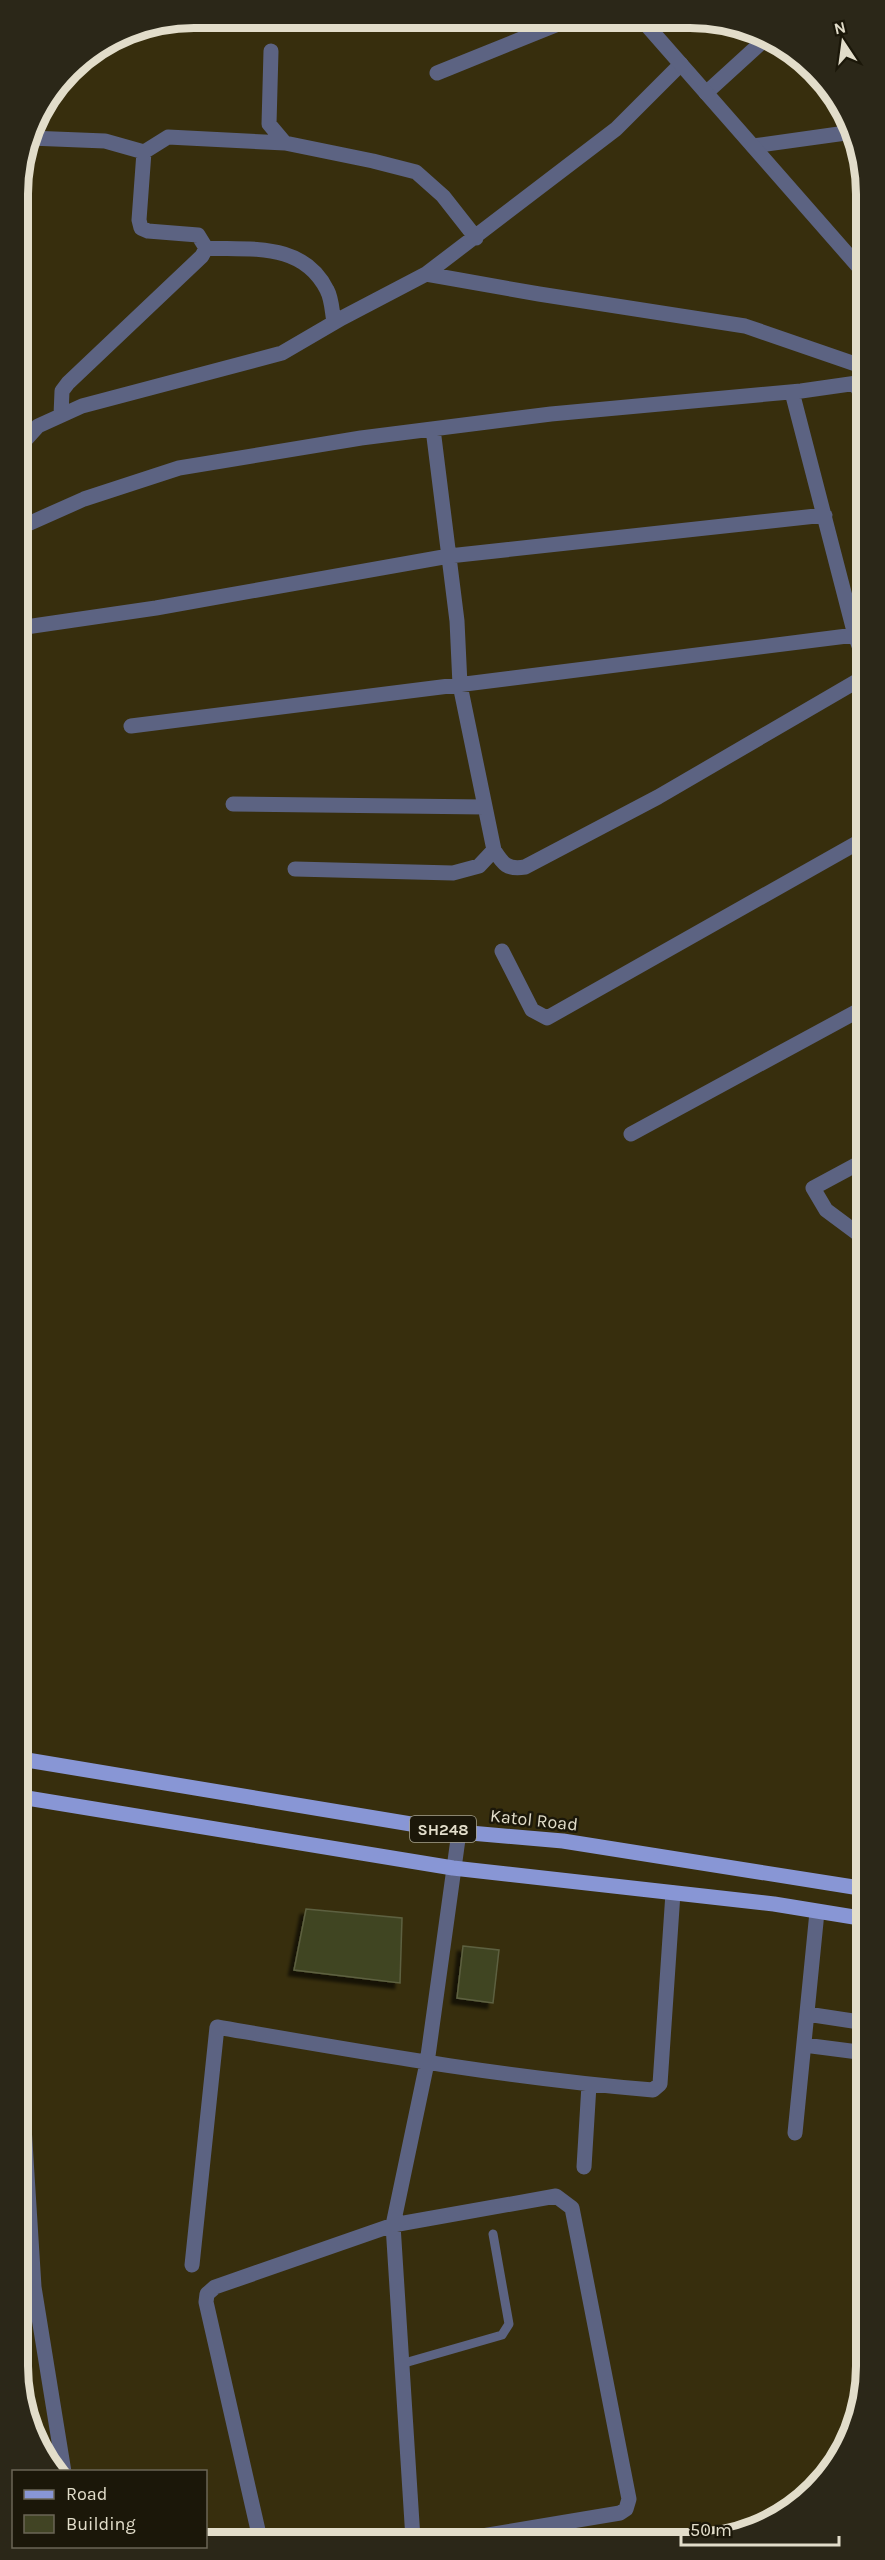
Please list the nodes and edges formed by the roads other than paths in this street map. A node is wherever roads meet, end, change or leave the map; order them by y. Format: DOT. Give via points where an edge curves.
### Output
graph roads {
  1 [pos="548,28"];
  2 [pos="649,28"];
  3 [pos="760,44"];
  4 [pos="271,51"];
  5 [pos="681,64"];
  6 [pos="437,73"];
  7 [pos="706,93"];
  8 [pos="844,133"];
  9 [pos="38,138"];
  10 [pos="285,143"];
  11 [pos="753,146"];
  12 [pos="144,153"];
  13 [pos="476,238"];
  14 [pos="206,248"];
  15 [pos="856,264"];
  16 [pos="426,274"];
  17 [pos="334,322"];
  18 [pos="856,364"];
  19 [pos="856,382"];
  20 [pos="792,392"];
  21 [pos="61,415"];
  22 [pos="433,429"];
  23 [pos="29,436"];
  24 [pos="825,514"];
  25 [pos="29,524"];
  26 [pos="449,556"];
  27 [pos="29,627"];
  28 [pos="855,635"];
  29 [pos="856,682"];
  30 [pos="460,685"];
  31 [pos="131,726"];
  32 [pos="233,804"];
  33 [pos="485,807"];
  34 [pos="856,844"];
  35 [pos="494,850"];
  36 [pos="295,870"];
  37 [pos="502,951"];
  38 [pos="856,1012"];
  39 [pos="631,1134"];
  40 [pos="856,1165"];
  41 [pos="856,1232"];
  42 [pos="28,1760"];
  43 [pos="28,1798"];
  44 [pos="459,1832"];
  45 [pos="453,1868"];
  46 [pos="856,1887"];
  47 [pos="673,1893"];
  48 [pos="818,1911"];
  49 [pos="856,1917"];
  50 [pos="807,2014"];
  51 [pos="856,2022"];
  52 [pos="804,2045"];
  53 [pos="856,2052"];
  54 [pos="427,2062"];
  55 [pos="589,2085"];
  56 [pos="795,2133"];
  57 [pos="584,2167"];
  58 [pos="393,2225"];
  59 [pos="493,2234"];
  60 [pos="192,2265"];
  61 [pos="28,2293"];
  62 [pos="402,2364"];
  63 [pos="63,2467"];
  64 [pos="258,2532"];
  65 [pos="412,2532"];
  66 [pos="506,2532"];
  1 -- 6 [label="street"];
  2 -- 5 [label="street"];
  3 -- 7 [label="street"];
  4 -- 10 [label="street" via="269,124"];
  5 -- 7 [label="street"];
  5 -- 13 [label="street" via="616,129"];
  7 -- 11 [label="street"];
  8 -- 11 [label="street"];
  9 -- 12 [label="street" via="105,141"];
  10 -- 12 [label="street" via="168,137"];
  10 -- 13 [label="street" via="416,172 443,196"];
  11 -- 15 [label="street"];
  12 -- 14 [label="street" via="141,228 198,235"];
  13 -- 16 [label="street"];
  14 -- 17 [label="street" via="282,252 300,260 329,292"];
  14 -- 21 [label="street" via="68,383 62,391"];
  16 -- 17 [label="street"];
  16 -- 18 [label="street" via="745,326"];
  17 -- 21 [label="street" via="282,353"];
  19 -- 20 [label="street"];
  20 -- 22 [label="street"];
  20 -- 24 [label="street"];
  21 -- 23 [label="street" via="38,426"];
  22 -- 25 [label="street" via="179,468 84,499"];
  22 -- 26 [label="street"];
  24 -- 26 [label="street"];
  24 -- 28 [label="street"];
  26 -- 27 [label="street"];
  26 -- 30 [label="street"];
  28 -- 30 [label="street"];
  29 -- 35 [label="street" via="658,797 525,867 503,865"];
  30 -- 31 [label="street"];
  30 -- 33 [label="street"];
  32 -- 33 [label="street"];
  33 -- 35 [label="street"];
  34 -- 37 [label="street" via="547,1018 532,1010"];
  35 -- 36 [label="street" via="479,866 453,873"];
  38 -- 39 [label="street"];
  40 -- 41 [label="street" via="813,1188 826,1210"];
  42 -- 44 [label="main road, Katol Road / SH248"];
  43 -- 45 [label="main road, SH248"];
  44 -- 45 [label="street"];
  44 -- 46 [label="main road, Katol Road / SH248" via="563,1841"];
  45 -- 47 [label="main road, SH248"];
  45 -- 54 [label="street"];
  47 -- 48 [label="main road, SH248"];
  47 -- 55 [label="street" via="660,2084 653,2090"];
  48 -- 49 [label="main road, SH248"];
  48 -- 50 [label="street"];
  50 -- 51 [label="street"];
  50 -- 52 [label="street"];
  52 -- 53 [label="street"];
  52 -- 56 [label="street"];
  54 -- 55 [label="street"];
  54 -- 58 [label="street"];
  54 -- 60 [label="street" via="217,2027"];
  55 -- 57 [label="street"];
  58 -- 62 [label="street"];
  58 -- 64 [label="street" via="207,2294"];
  58 -- 66 [label="street" via="556,2196 572,2208 629,2499 620,2513"];
  59 -- 62 [label="lane" via="507,2331"];
  61 -- 63 [label="street"];
  62 -- 65 [label="street"];
}
